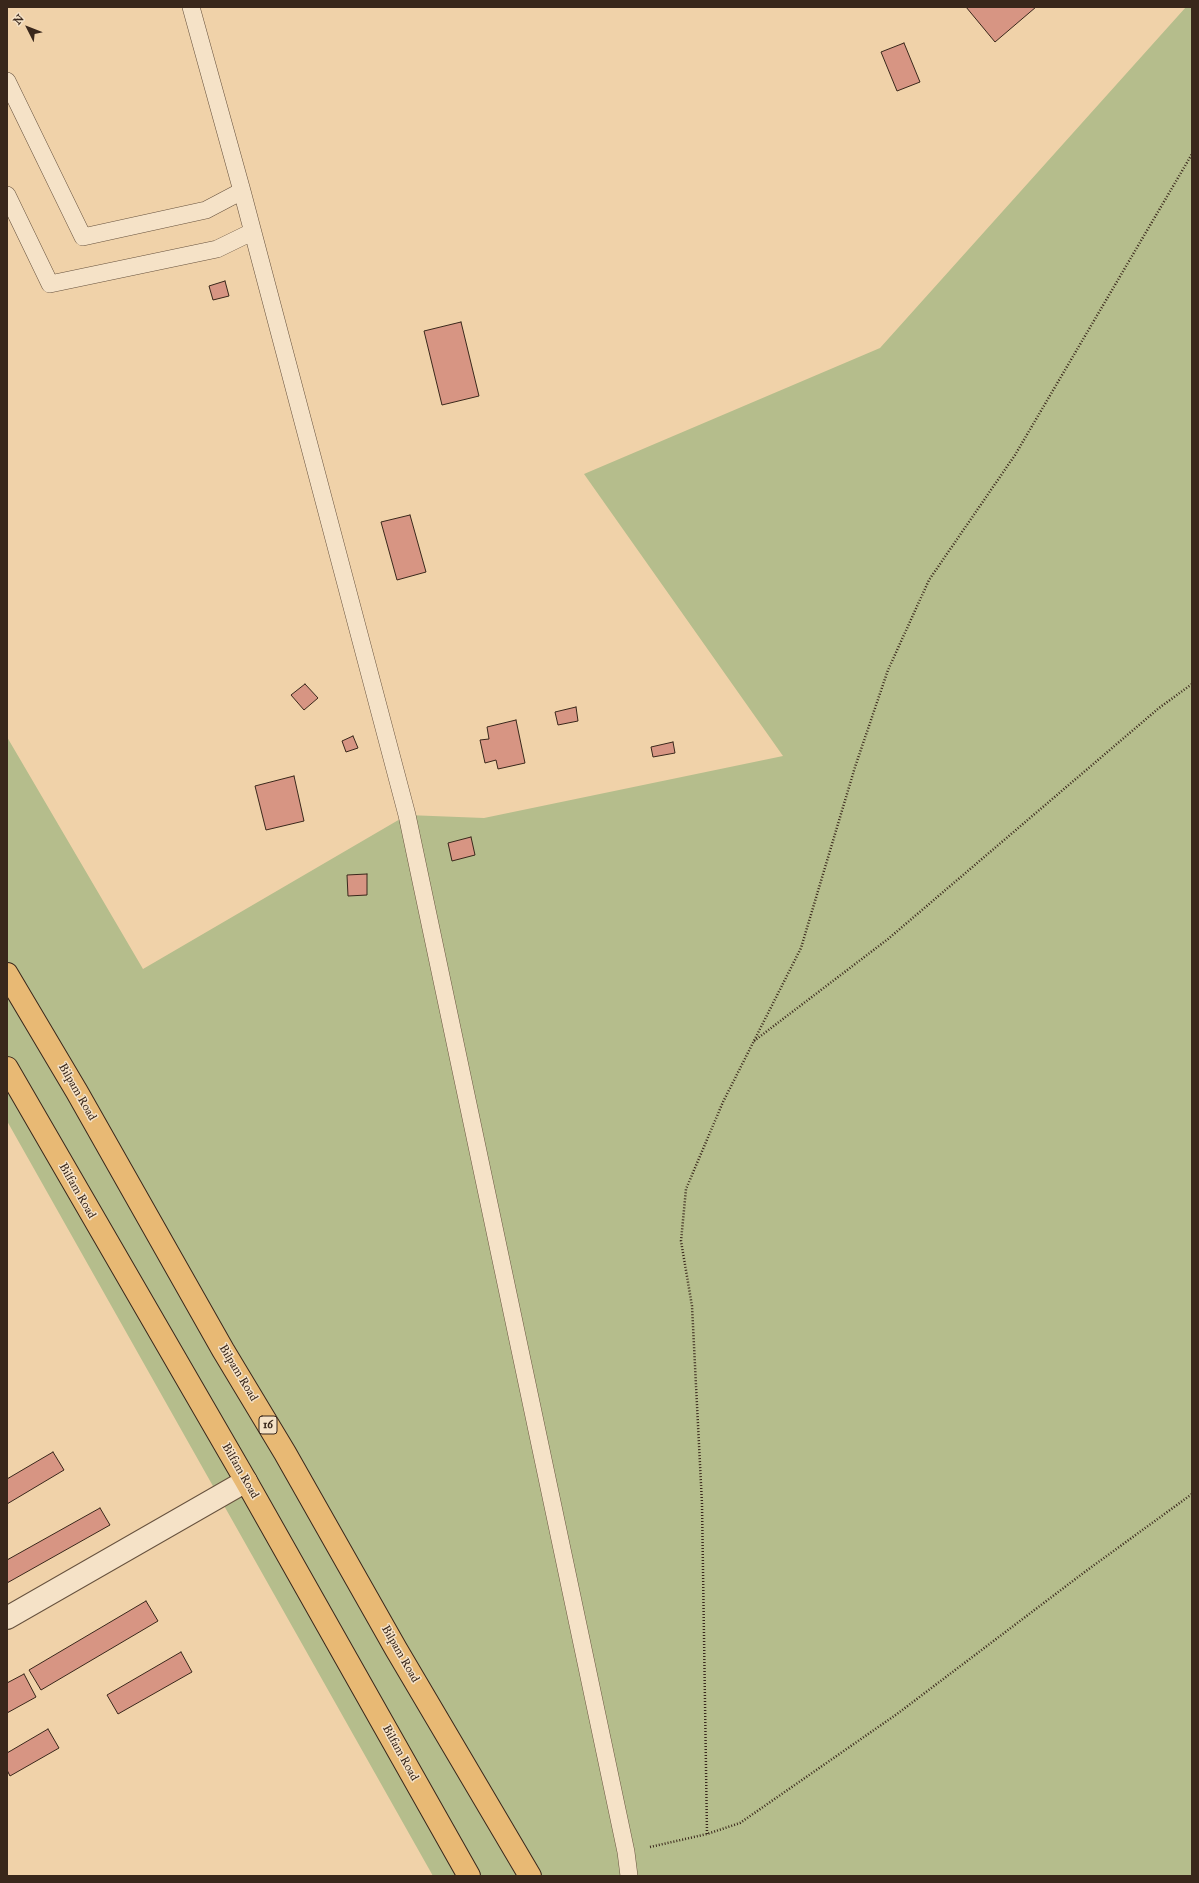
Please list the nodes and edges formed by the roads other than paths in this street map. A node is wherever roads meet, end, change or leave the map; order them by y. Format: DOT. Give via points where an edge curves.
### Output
graph roads {
  1 [pos="191,7"];
  2 [pos="7,80"];
  3 [pos="242,191"];
  4 [pos="7,195"];
  5 [pos="252,232"];
  6 [pos="7,974"];
  7 [pos="7,1068"];
  8 [pos="246,1481"];
  9 [pos="7,1618"];
  10 [pos="469,1876"];
  11 [pos="530,1876"];
  12 [pos="629,1876"];
  1 -- 3 [label="lane"];
  2 -- 3 [label="lane" via="83,237 206,210"];
  3 -- 5 [label="lane"];
  4 -- 5 [label="lane" via="50,284 217,249"];
  5 -- 12 [label="lane" via="407,815"];
  6 -- 11 [label="main road, Bilpam Road / 16" via="392,1642"];
  7 -- 8 [label="main road, Bilfam Road"];
  8 -- 9 [label="street"];
  8 -- 10 [label="main road, Bilfam Road"];
}
